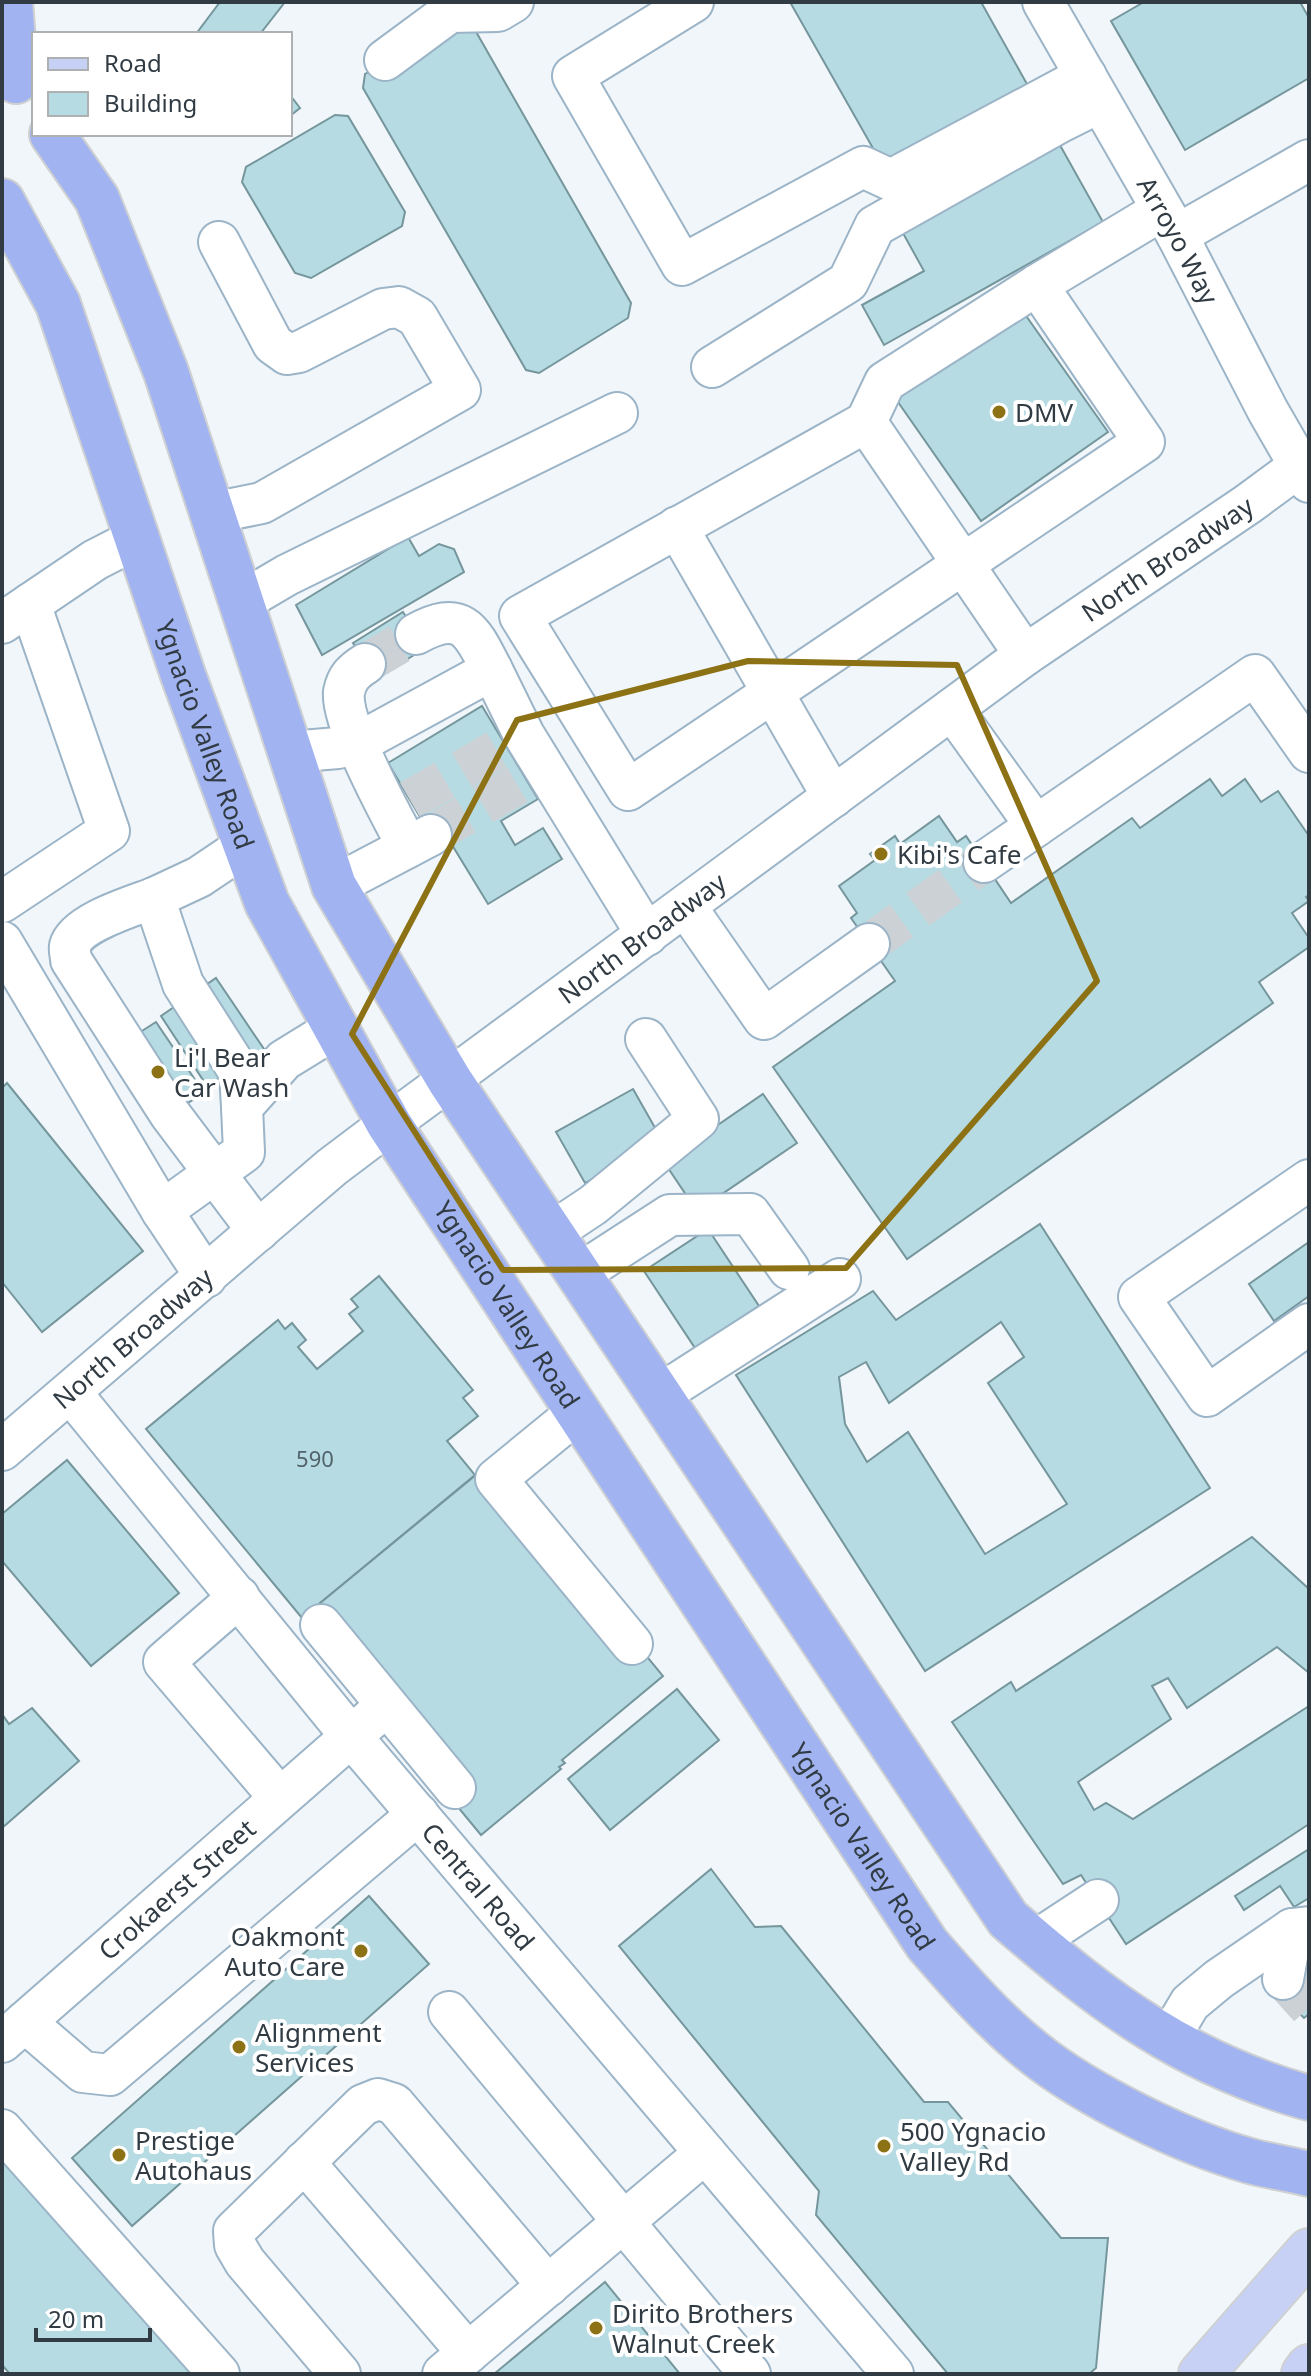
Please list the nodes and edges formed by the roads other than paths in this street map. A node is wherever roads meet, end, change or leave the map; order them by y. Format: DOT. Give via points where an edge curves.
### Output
graph roads {
  1 [pos="10,2"];
  2 [pos="513,2"];
  3 [pos="693,2"];
  4 [pos="1043,2"];
  5 [pos="385,60"];
  6 [pos="17,86"];
  7 [pos="1093,89"];
  8 [pos="53,136"];
  9 [pos="1309,160"];
  10 [pos="2,201"];
  11 [pos="1170,222"];
  12 [pos="219,242"];
  13 [pos="1037,285"];
  14 [pos="712,367"];
  15 [pos="617,413"];
  16 [pos="866,422"];
  17 [pos="1306,469"];
  18 [pos="212,513"];
  19 [pos="677,527"];
  20 [pos="138,538"];
  21 [pos="963,564"];
  22 [pos="241,602"];
  23 [pos="16,614"];
  24 [pos="416,634"];
  25 [pos="1025,655"];
  26 [pos="365,664"];
  27 [pos="492,670"];
  28 [pos="773,692"];
  29 [pos="952,709"];
  30 [pos="358,743"];
  31 [pos="290,752"];
  32 [pos="1309,752"];
  33 [pos="833,797"];
  34 [pos="1036,826"];
  35 [pos="245,846"];
  36 [pos="984,862"];
  37 [pos="334,886"];
  38 [pos="154,898"];
  39 [pos="2,902"];
  40 [pos="686,907"];
  41 [pos="647,935"];
  42 [pos="2,942"];
  43 [pos="869,944"];
  44 [pos="336,1028"];
  45 [pos="646,1039"];
  46 [pos="450,1081"];
  47 [pos="242,1107"];
  48 [pos="389,1124"];
  49 [pos="213,1174"];
  50 [pos="1309,1180"];
  51 [pos="162,1211"];
  52 [pos="258,1231"];
  53 [pos="551,1233"];
  54 [pos="789,1269"];
  55 [pos="579,1274"];
  56 [pos="206,1277"];
  57 [pos="840,1279"];
  58 [pos="1309,1324"];
  59 [pos="71,1393"];
  60 [pos="659,1395"];
  61 [pos="578,1412"];
  62 [pos="2,1450"];
  63 [pos="239,1597"];
  64 [pos="303,1632"];
  65 [pos="632,1644"];
  66 [pos="365,1723"];
  67 [pos="455,1788"];
  68 [pos="280,1798"];
  69 [pos="418,1814"];
  70 [pos="1098,1900"];
  71 [pos="1034,1942"];
  72 [pos="1299,1947"];
  73 [pos="449,2012"];
  74 [pos="13,2032"];
  75 [pos="1168,2040"];
  76 [pos="1309,2098"];
  77 [pos="2,2130"];
  78 [pos="705,2153"];
  79 [pos="304,2162"];
  80 [pos="1309,2174"];
  81 [pos="623,2222"];
  82 [pos="1309,2251"];
  83 [pos="548,2286"];
  84 [pos="456,2364"];
  85 [pos="1309,2367"];
  86 [pos="219,2374"];
  87 [pos="340,2374"];
  88 [pos="750,2374"];
  89 [pos="893,2374"];
  90 [pos="1201,2374"];
  91 [pos="1304,2374"];
  1 -- 6 [label="highway"];
  2 -- 5 [label="street" via="498,11 450,12"];
  3 -- 7 [label="street" via="573,76 682,265 863,167 891,180"];
  4 -- 7 [label="street, Arroyo Way"];
  7 -- 11 [label="street, Arroyo Way"];
  7 -- 14 [label="street" via="1060,122 875,226 848,282"];
  8 -- 18 [label="highway" via="97,199 166,372"];
  9 -- 11 [label="street"];
  10 -- 20 [label="highway, Ygnacio Valley Road" via="58,304"];
  11 -- 13 [label="street"];
  11 -- 17 [label="street, Arroyo Way" via="1268,411"];
  12 -- 18 [label="street" via="273,344 287,354 383,309 399,307 417,317 460,390 262,503"];
  13 -- 16 [label="street" via="885,382"];
  13 -- 21 [label="street" via="1144,442"];
  15 -- 22 [label="street"];
  16 -- 19 [label="street"];
  16 -- 21 [label="street"];
  17 -- 25 [label="street, North Broadway"];
  18 -- 22 [label="highway"];
  19 -- 28 [label="street"];
  19 -- 28 [label="street" via="520,616 628,790"];
  20 -- 23 [label="street" via="95,560"];
  20 -- 35 [label="highway, Ygnacio Valley Road"];
  21 -- 25 [label="street"];
  21 -- 28 [label="street"];
  22 -- 31 [label="highway"];
  23 -- 39 [label="street" via="109,831"];
  24 -- 27 [label="street" via="435,623 465,626 474,633"];
  25 -- 29 [label="street, North Broadway"];
  26 -- 30 [label="street" via="351,673 344,694"];
  27 -- 30 [label="street"];
  27 -- 41 [label="street" via="514,740"];
  28 -- 33 [label="street"];
  29 -- 33 [label="street, North Broadway"];
  29 -- 34 [label="street"];
  30 -- 31 [label="street"];
  30 -- 37 [label="street" via="420,841"];
  31 -- 37 [label="highway"];
  32 -- 34 [label="street" via="1255,675"];
  33 -- 40 [label="street, North Broadway"];
  34 -- 36 [label="street"];
  35 -- 38 [label="street" via="199,877"];
  35 -- 44 [label="highway, Ygnacio Valley Road" via="267,903"];
  37 -- 46 [label="highway"];
  38 -- 47 [label="street" via="183,984 240,1073"];
  38 -- 49 [label="street" via="78,934 70,946 71,960"];
  40 -- 41 [label="street, North Broadway"];
  40 -- 43 [label="street" via="764,1019"];
  41 -- 46 [label="street, North Broadway"];
  42 -- 51 [label="street"];
  44 -- 47 [label="street" via="284,1060"];
  44 -- 48 [label="highway, Ygnacio Valley Road"];
  45 -- 53 [label="street" via="698,1119"];
  46 -- 48 [label="street, North Broadway"];
  46 -- 53 [label="highway"];
  47 -- 49 [label="street" via="244,1152"];
  48 -- 52 [label="street, North Broadway"];
  48 -- 61 [label="highway, Ygnacio Valley Road"];
  49 -- 51 [label="street"];
  49 -- 52 [label="street"];
  50 -- 58 [label="street" via="1139,1297 1207,1396"];
  51 -- 56 [label="street"];
  52 -- 56 [label="street, North Broadway"];
  53 -- 55 [label="highway"];
  54 -- 55 [label="street" via="750,1214 670,1215"];
  55 -- 60 [label="highway"];
  56 -- 59 [label="street, North Broadway"];
  57 -- 60 [label="street"];
  59 -- 62 [label="street, North Broadway"];
  59 -- 63 [label="street, Central Road"];
  60 -- 71 [label="highway" via="1008,1919"];
  61 -- 65 [label="street" via="496,1479"];
  61 -- 80 [label="highway, Ygnacio Valley Road" via="927,1944 977,2001 1035,2053 1108,2101 1190,2140"];
  63 -- 64 [label="street, Central Road"];
  63 -- 68 [label="street" via="164,1662"];
  64 -- 66 [label="street, Central Road"];
  64 -- 67 [label="street"];
  66 -- 68 [label="street, Crokaerst Street"];
  66 -- 69 [label="street, Central Road"];
  68 -- 74 [label="street, Crokaerst Street"];
  69 -- 74 [label="street" via="110,2075 83,2072"];
  69 -- 78 [label="street, Central Road"];
  70 -- 71 [label="street"];
  71 -- 75 [label="highway"];
  72 -- 75 [label="street" via="1219,1979 1190,2003"];
  73 -- 81 [label="street"];
  75 -- 76 [label="highway" via="1229,2071"];
  77 -- 86 [label="street"];
  78 -- 81 [label="street"];
  78 -- 89 [label="street, Central Road"];
  79 -- 83 [label="street" via="363,2105 378,2099 394,2104"];
  79 -- 84 [label="street"];
  79 -- 87 [label="street" via="234,2231 235,2245"];
  81 -- 83 [label="street"];
  81 -- 88 [label="street"];
  82 -- 90 [label="main road"];
  83 -- 84 [label="street"];
  85 -- 91 [label="main road"];
}
